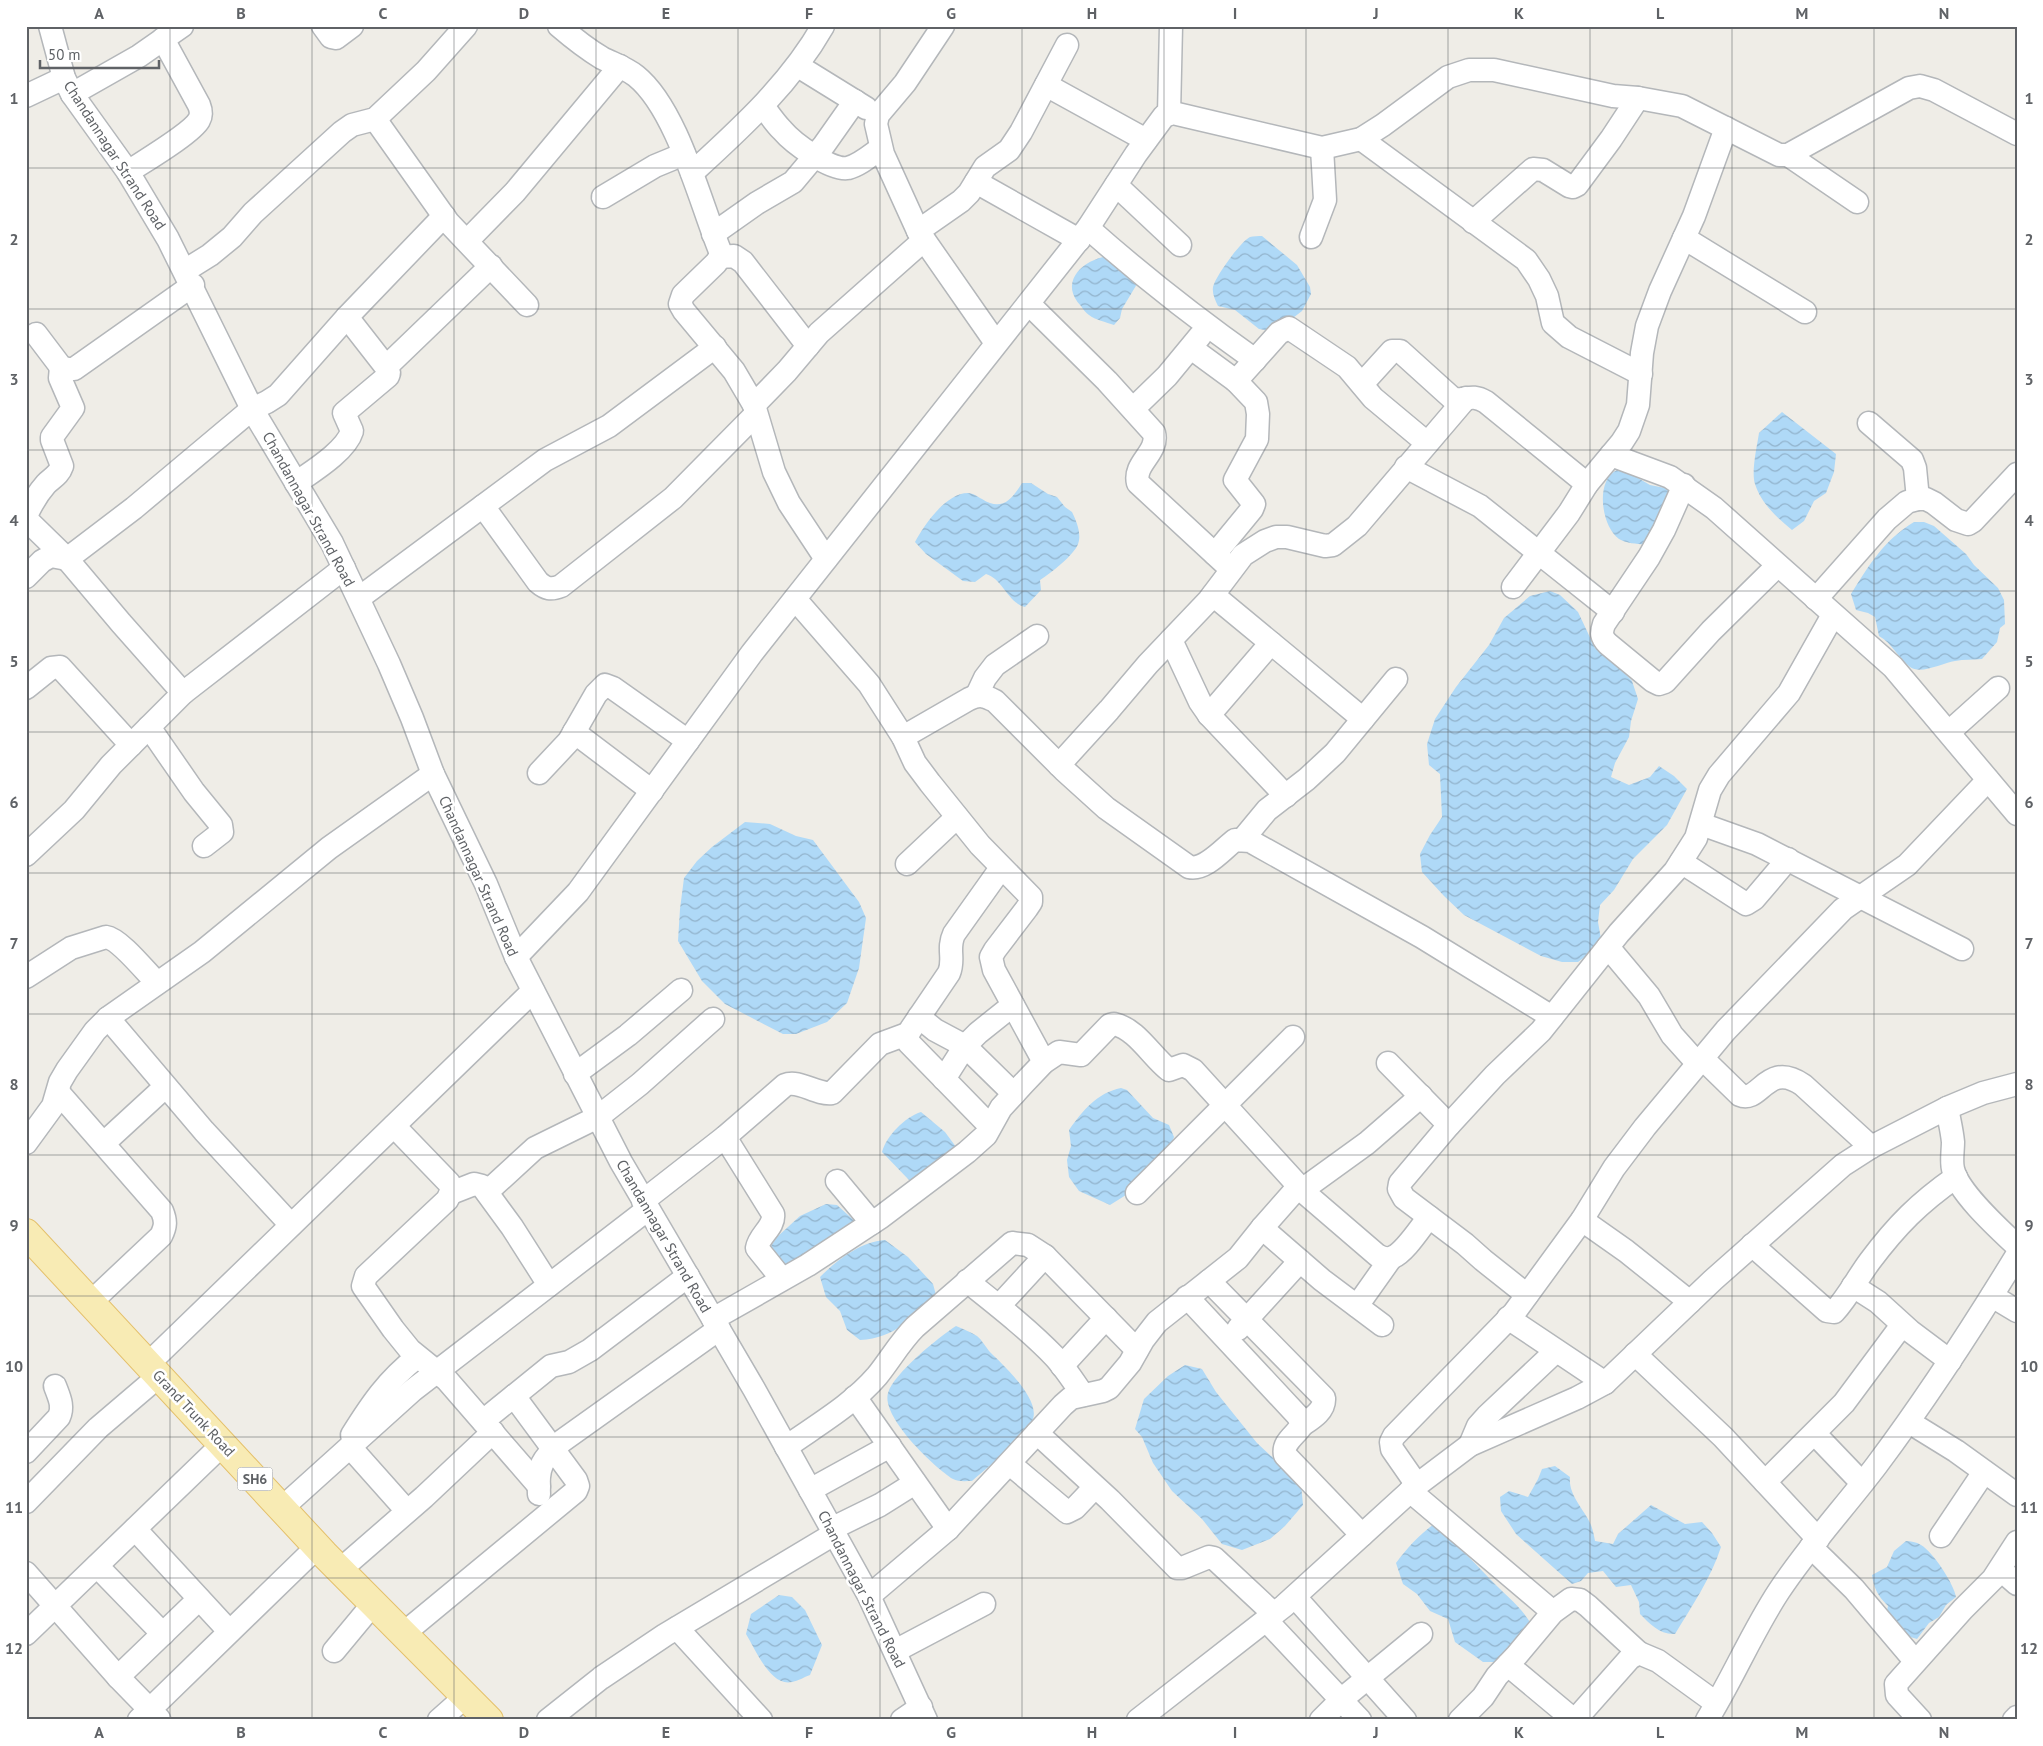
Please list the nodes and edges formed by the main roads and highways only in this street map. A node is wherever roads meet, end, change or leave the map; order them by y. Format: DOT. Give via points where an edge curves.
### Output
graph roads {
  1 [pos="26,1233"];
  2 [pos="489,1720"];
  1 -- 2 [label="main road, Grand Trunk Road / SH6" via="340,1570"];
}
